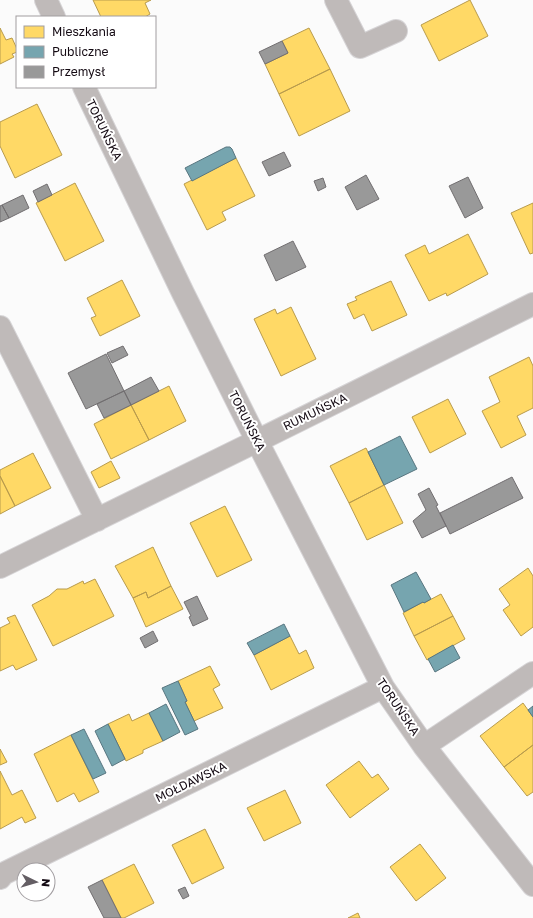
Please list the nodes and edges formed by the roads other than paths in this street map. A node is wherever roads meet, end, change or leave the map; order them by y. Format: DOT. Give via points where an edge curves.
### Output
graph roads {
  1 [pos="46,0"];
  2 [pos="336,0"];
  3 [pos="54,16"];
  4 [pos="396,30"];
  5 [pos="84,88"];
  6 [pos="533,304"];
  7 [pos="0,327"];
  8 [pos="257,441"];
  9 [pos="97,520"];
  10 [pos="0,567"];
  11 [pos="533,673"];
  12 [pos="383,687"];
  13 [pos="424,746"];
  14 [pos="0,878"];
  15 [pos="533,885"];
  1 -- 3 [label="street"];
  2 -- 4 [label="street" via="360,47"];
  5 -- 8 [label="street, TORUŃSKA"];
  6 -- 8 [label="street, RUMUŃSKA"];
  7 -- 9 [label="street"];
  8 -- 9 [label="street, RUMUŃSKA"];
  8 -- 12 [label="street, TORUŃSKA"];
  9 -- 10 [label="street, RUMUŃSKA"];
  11 -- 13 [label="street, TORUŃSKA"];
  12 -- 13 [label="street, TORUŃSKA"];
  12 -- 14 [label="street, MOŁDAWSKA" via="3,874"];
  13 -- 15 [label="street, TORUŃSKA"];
}
